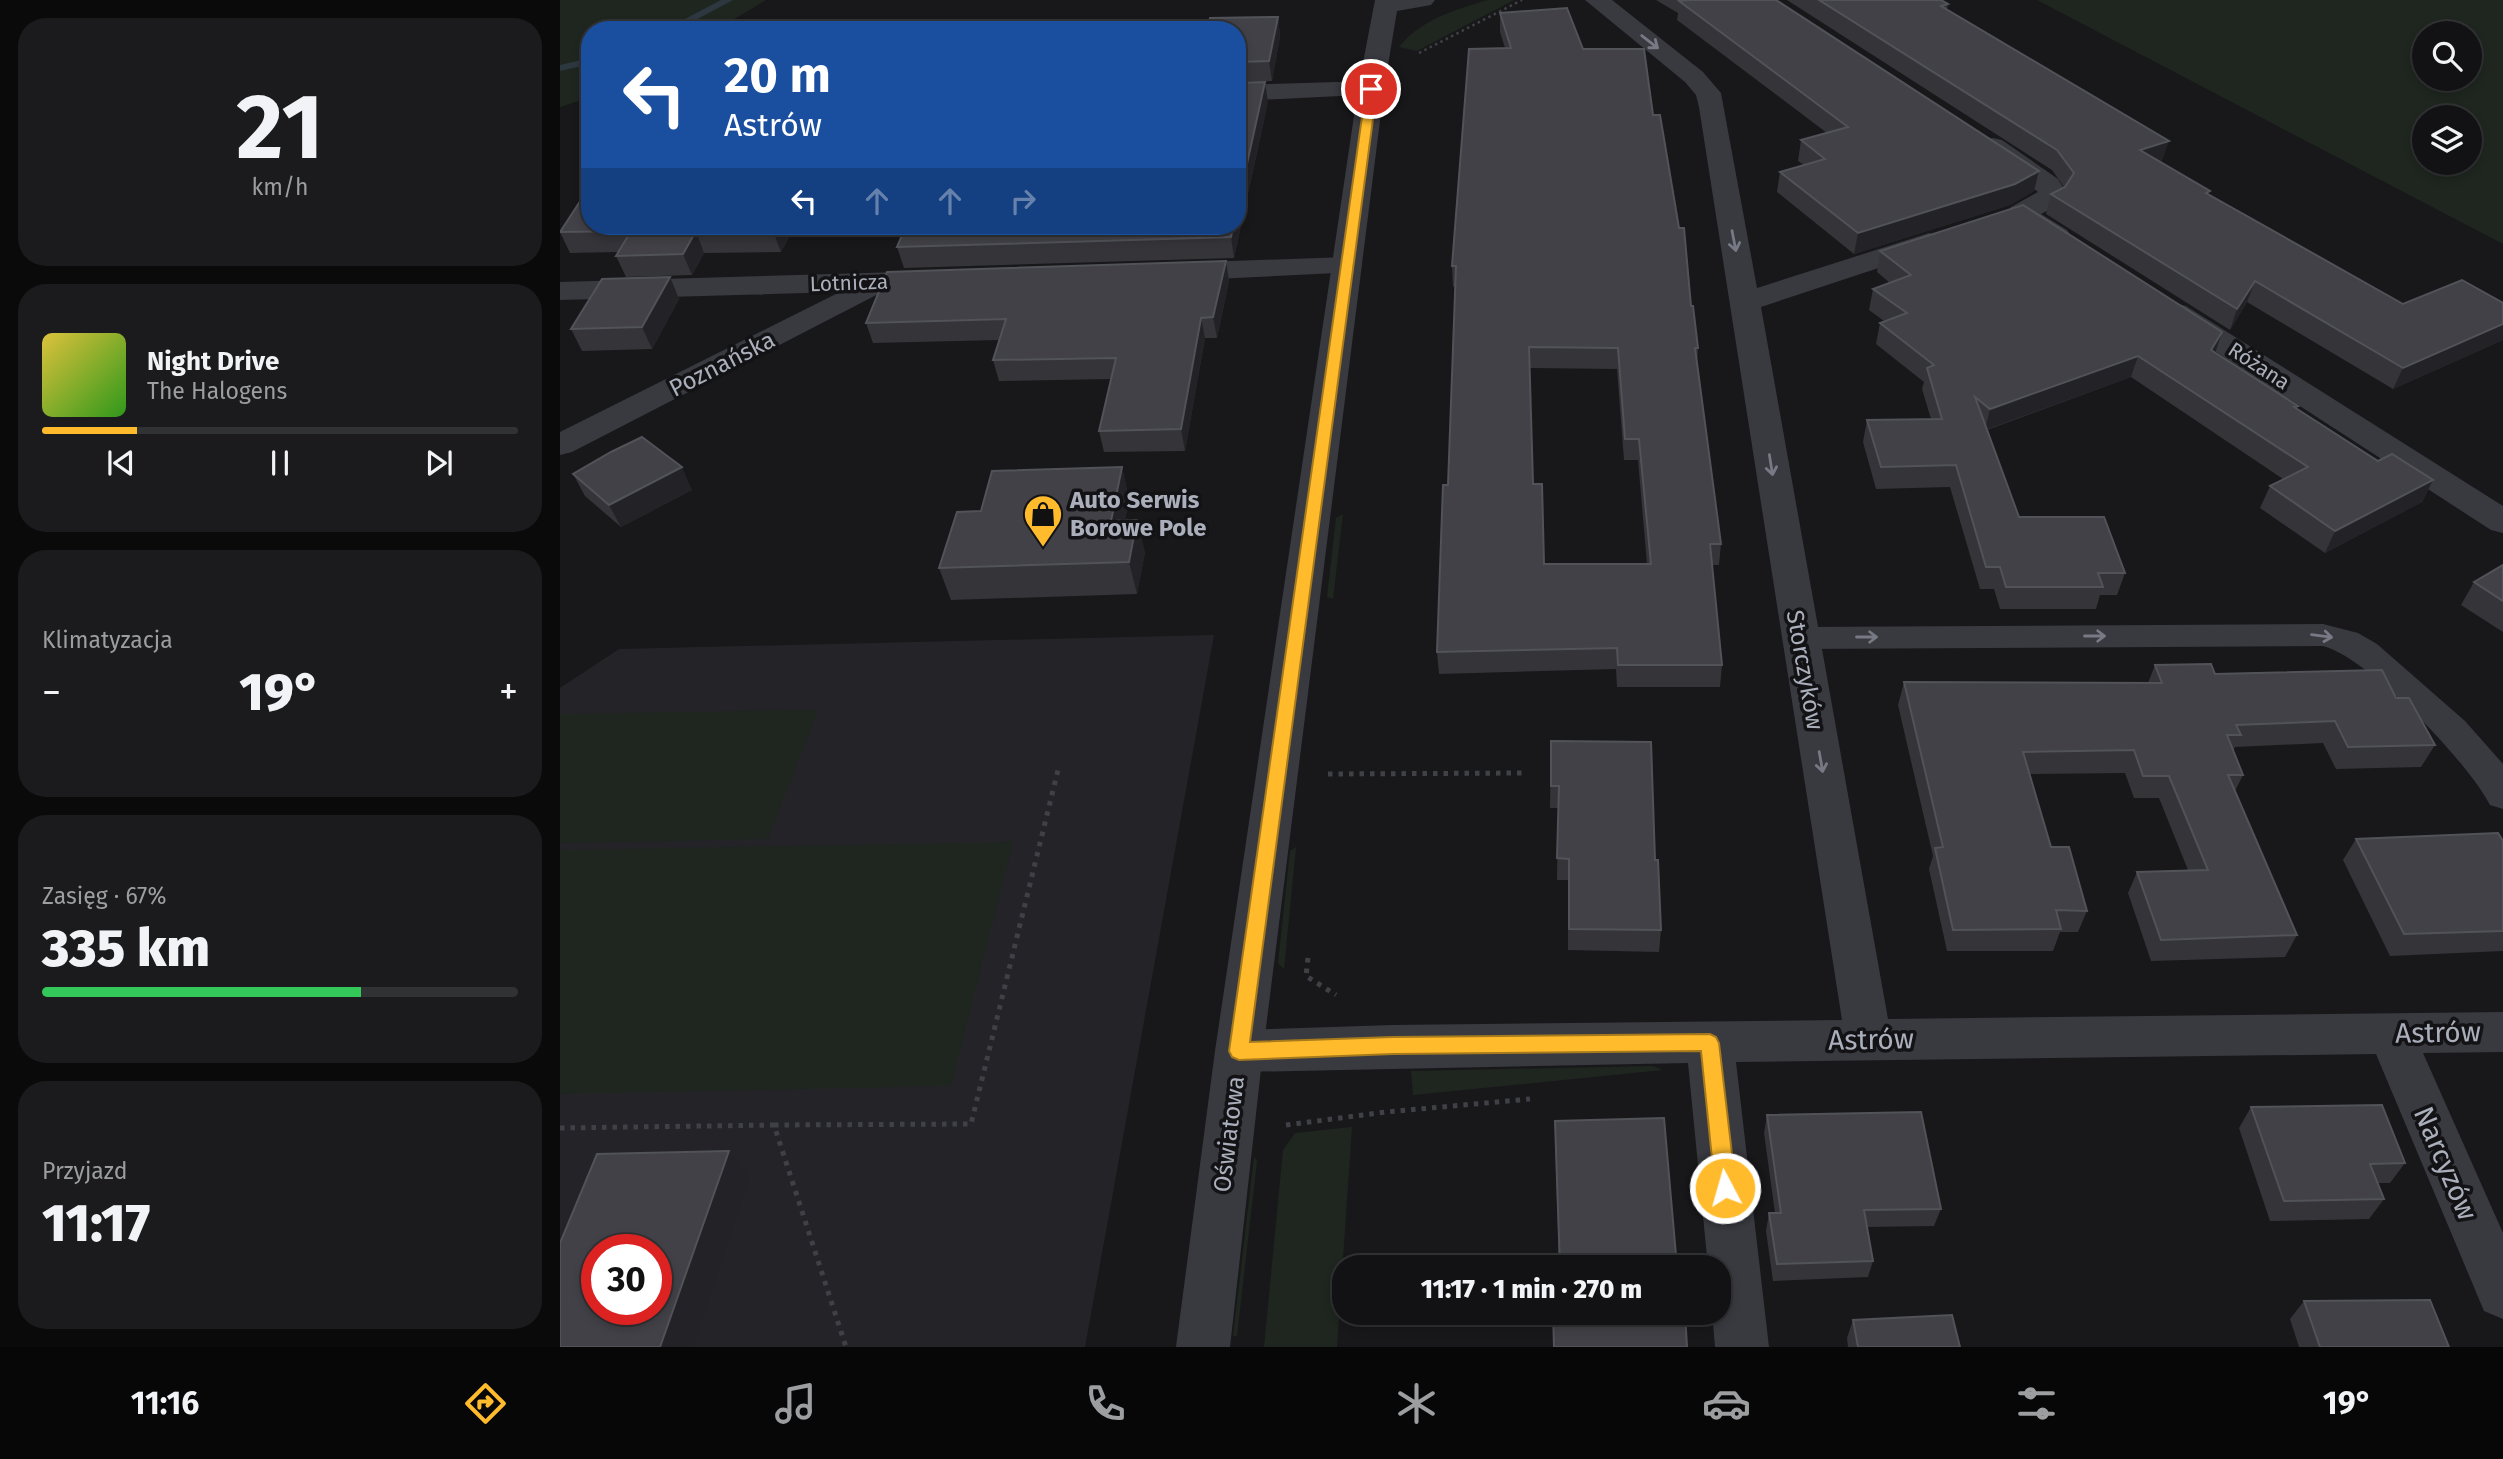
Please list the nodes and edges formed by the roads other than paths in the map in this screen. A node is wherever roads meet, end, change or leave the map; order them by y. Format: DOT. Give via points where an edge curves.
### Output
graph roads {
  1 [pos="1423,0"];
  2 [pos="1597,0"];
  3 [pos="1386,2"];
  4 [pos="1371,89"];
  5 [pos="1246,93"];
  6 [pos="1973,133"];
  7 [pos="1955,234"];
  8 [pos="2080,250"];
  9 [pos="1347,266"];
  10 [pos="1142,273"];
  11 [pos="965,279"];
  12 [pos="883,282"];
  13 [pos="560,291"];
  14 [pos="2150,296"];
  15 [pos="1745,302"];
  16 [pos="560,445"];
  17 [pos="2503,522"];
  18 [pos="1799,638"];
  19 [pos="2503,795"];
  20 [pos="2503,1032"];
  21 [pos="2391,1033"];
  22 [pos="1868,1038"];
  23 [pos="1710,1043"];
  24 [pos="1239,1051"];
  25 [pos="2503,1293"];
  26 [pos="1203,1347"];
  27 [pos="1742,1347"];
  1 -- 3 [label="street"];
  2 -- 15 [label="street, Storczyków, one-way" via="1708,93"];
  3 -- 4 [label="street, Oświatowa"];
  4 -- 5 [label="street"];
  4 -- 9 [label="street, Oświatowa"];
  6 -- 8 [label="street" via="2052,192 2049,199 2008,217"];
  7 -- 15 [label="street"];
  9 -- 10 [label="street"];
  9 -- 24 [label="street, Oświatowa"];
  11 -- 12 [label="street, Lotnicza"];
  12 -- 13 [label="street, Lotnicza"];
  12 -- 16 [label="street, Poznańska"];
  14 -- 17 [label="street, Różana"];
  15 -- 18 [label="street, Storczyków, one-way"];
  18 -- 19 [label="lane, one-way" via="2323,635 2346,640 2453,730"];
  18 -- 22 [label="street, Storczyków, one-way"];
  20 -- 21 [label="street, Astrów"];
  21 -- 22 [label="street, Astrów"];
  21 -- 25 [label="street, Narcyzów"];
  22 -- 23 [label="street, Astrów"];
  23 -- 24 [label="street, Astrów"];
  23 -- 27 [label="street"];
  24 -- 26 [label="street, Oświatowa"];
}
